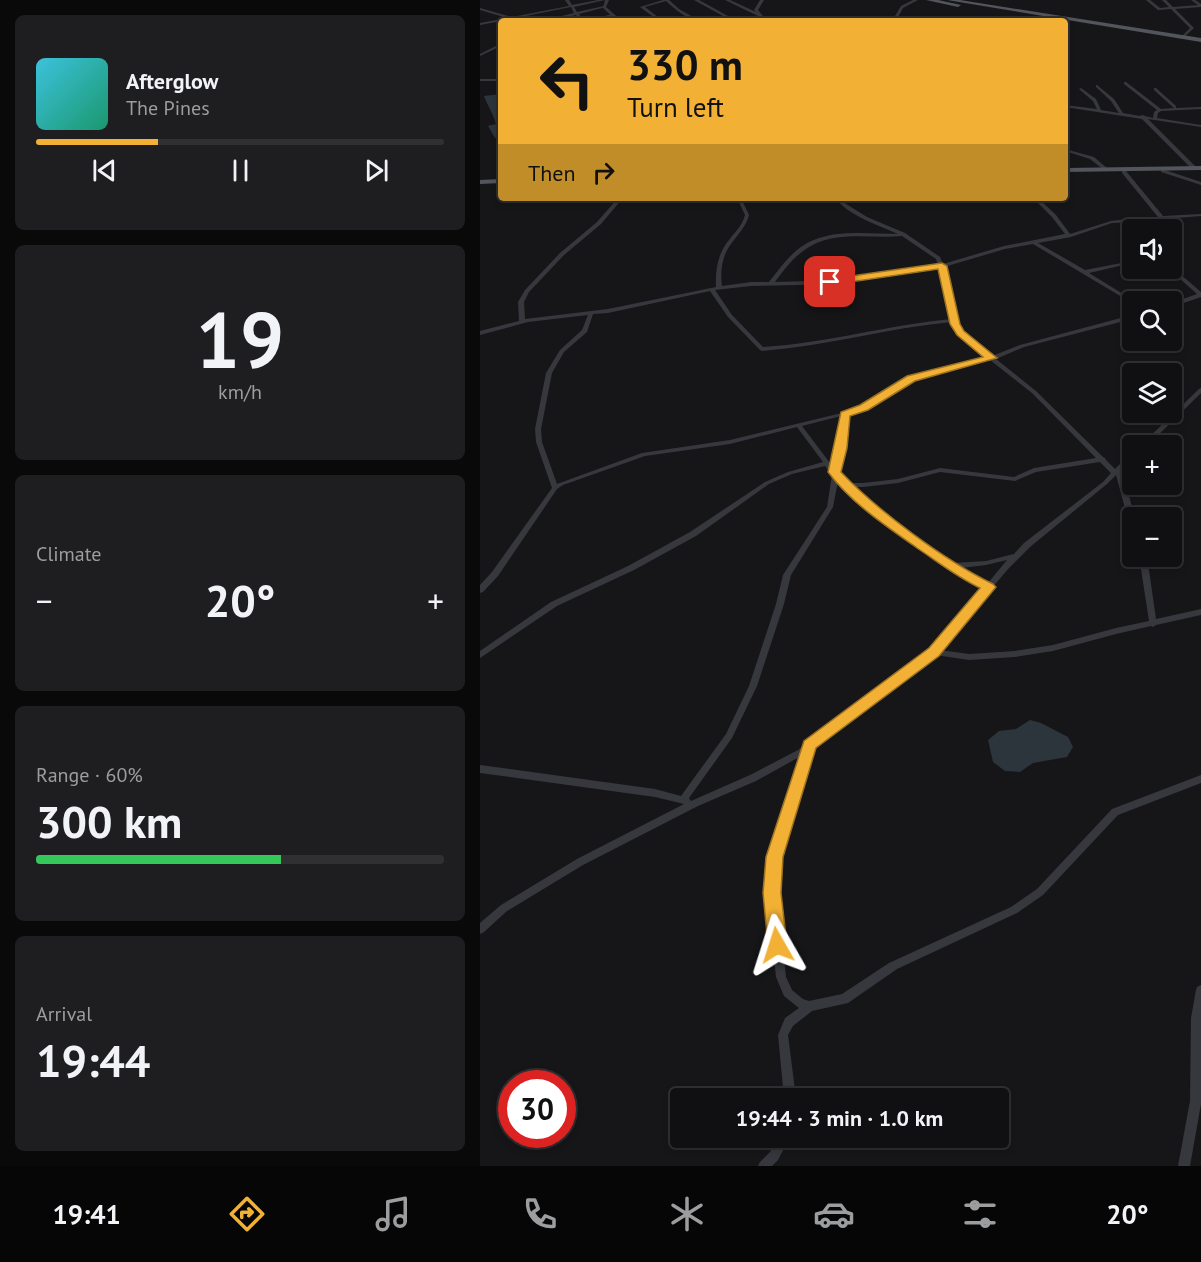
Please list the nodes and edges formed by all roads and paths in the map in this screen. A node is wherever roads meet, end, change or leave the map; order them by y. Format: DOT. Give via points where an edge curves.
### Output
graph roads {
  1 [pos="553,0"];
  2 [pos="567,0"];
  3 [pos="603,0"];
  4 [pos="696,0"];
  5 [pos="727,0"];
  6 [pos="762,0"];
  7 [pos="916,0"];
  8 [pos="929,0"];
  9 [pos="950,0"];
  10 [pos="1148,0"];
  11 [pos="1164,0"];
  12 [pos="1193,1"];
  13 [pos="1201,1"];
  14 [pos="572,5"];
  15 [pos="1201,6"];
  16 [pos="604,7"];
  17 [pos="560,8"];
  18 [pos="480,9"];
  19 [pos="1175,9"];
  20 [pos="576,14"];
  21 [pos="612,15"];
  22 [pos="761,16"];
  23 [pos="511,18"];
  24 [pos="557,18"];
  25 [pos="579,18"];
  26 [pos="600,18"];
  27 [pos="616,18"];
  28 [pos="657,18"];
  29 [pos="693,18"];
  30 [pos="729,18"];
  31 [pos="896,18"];
  32 [pos="1044,18"];
  33 [pos="1063,18"];
  34 [pos="1068,19"];
  35 [pos="498,21"];
  36 [pos="1068,22"];
  37 [pos="480,24"];
  38 [pos="1183,37"];
  39 [pos="1201,42"];
  40 [pos="498,46"];
  41 [pos="480,55"];
  42 [pos="480,80"];
  43 [pos="498,80"];
  44 [pos="1125,83"];
  45 [pos="1097,86"];
  46 [pos="1082,89"];
  47 [pos="1155,89"];
  48 [pos="1068,106"];
  49 [pos="1175,107"];
  50 [pos="1201,108"];
  51 [pos="1100,110"];
  52 [pos="1160,110"];
  53 [pos="1121,113"];
  54 [pos="1142,116"];
  55 [pos="1155,119"];
  56 [pos="1201,126"];
  57 [pos="1068,151"];
  58 [pos="1106,169"];
  59 [pos="1199,169"];
  60 [pos="1163,171"];
  61 [pos="1068,172"];
  62 [pos="1068,172"];
  63 [pos="1124,172"];
  64 [pos="480,182"];
  65 [pos="498,182"];
  66 [pos="1201,184"];
  67 [pos="618,201"];
  68 [pos="740,201"];
  69 [pos="840,201"];
  70 [pos="1038,201"];
  71 [pos="1201,215"];
  72 [pos="1162,218"];
  73 [pos="1137,219"];
  74 [pos="1122,221"];
  75 [pos="905,235"];
  76 [pos="1069,236"];
  77 [pos="1033,242"];
  78 [pos="1122,264"];
  79 [pos="942,266"];
  80 [pos="1085,272"];
  81 [pos="1182,278"];
  82 [pos="771,283"];
  83 [pos="719,288"];
  84 [pos="711,289"];
  85 [pos="1122,295"];
  86 [pos="1201,295"];
  87 [pos="1182,302"];
  88 [pos="591,313"];
  89 [pos="1122,319"];
  90 [pos="954,320"];
  91 [pos="522,322"];
  92 [pos="480,333"];
  93 [pos="992,358"];
  94 [pos="1201,390"];
  95 [pos="845,414"];
  96 [pos="799,426"];
  97 [pos="1154,435"];
  98 [pos="1103,459"];
  99 [pos="827,463"];
  100 [pos="1122,465"];
  101 [pos="1116,471"];
  102 [pos="834,472"];
  103 [pos="844,485"];
  104 [pos="555,488"];
  105 [pos="1128,507"];
  106 [pos="1017,555"];
  107 [pos="952,566"];
  108 [pos="1145,567"];
  109 [pos="989,587"];
  110 [pos="480,590"];
  111 [pos="1201,612"];
  112 [pos="1153,624"];
  113 [pos="934,652"];
  114 [pos="480,655"];
  115 [pos="809,745"];
  116 [pos="480,769"];
  117 [pos="1201,779"];
  118 [pos="683,800"];
  119 [pos="695,804"];
  120 [pos="480,929"];
  121 [pos="1201,990"];
  122 [pos="809,1006"];
  123 [pos="789,1088"];
  124 [pos="778,1148"];
  125 [pos="764,1166"];
  126 [pos="1184,1166"];
  1 -- 17 [label="street"];
  2 -- 14 [label="street"];
  3 -- 14 [label="street"];
  3 -- 16 [label="street"];
  4 -- 30 [label="street"];
  5 -- 22 [label="street"];
  6 -- 22 [label="street" via="756,7"];
  7 -- 31 [label="street" via="902,7"];
  8 -- 32 [label="main road"];
  9 -- 33 [label="main road"];
  10 -- 19 [label="street" via="1159,9"];
  11 -- 19 [label="street"];
  12 -- 13 [label="street"];
  12 -- 15 [label="street"];
  14 -- 17 [label="street"];
  14 -- 20 [label="street"];
  15 -- 19 [label="street"];
  16 -- 20 [label="street"];
  16 -- 21 [label="street"];
  17 -- 23 [label="street"];
  18 -- 23 [label="street"];
  19 -- 38 [label="street" via="1192,28"];
  20 -- 24 [label="street"];
  20 -- 25 [label="street"];
  21 -- 26 [label="street"];
  21 -- 27 [label="street"];
  28 -- 29 [label="street" via="642,7 667,0"];
  34 -- 38 [label="main road"];
  35 -- 37 [label="street"];
  36 -- 39 [label="main road"];
  38 -- 39 [label="main road"];
  40 -- 41 [label="street"];
  42 -- 43 [label="street"];
  44 -- 52 [label="street"];
  45 -- 53 [label="street"];
  46 -- 51 [label="street"];
  47 -- 49 [label="street"];
  48 -- 51 [label="street"];
  49 -- 50 [label="street"];
  49 -- 52 [label="street"];
  51 -- 53 [label="street"];
  52 -- 55 [label="street"];
  53 -- 54 [label="street"];
  54 -- 55 [label="street"];
  54 -- 59 [label="street"];
  55 -- 56 [label="street"];
  57 -- 58 [label="street" via="1092,158"];
  58 -- 59 [label="main road"];
  58 -- 61 [label="main road"];
  59 -- 60 [label="main road"];
  60 -- 63 [label="main road"];
  60 -- 66 [label="street"];
  62 -- 63 [label="main road"];
  63 -- 72 [label="street"];
  64 -- 65 [label="main road"];
  67 -- 91 [label="street" via="527,291 521,303"];
  68 -- 83 [label="street" via="746,210 746,222 724,253"];
  69 -- 75 [label="street" via="865,218"];
  70 -- 76 [label="street"];
  71 -- 72 [label="street"];
  72 -- 73 [label="street"];
  74 -- 76 [label="street"];
  75 -- 79 [label="street" via="938,258"];
  75 -- 82 [label="street" via="821,237 787,261"];
  76 -- 77 [label="street"];
  77 -- 79 [label="street"];
  77 -- 80 [label="street"];
  78 -- 80 [label="street"];
  79 -- 82 [label="street" via="842,282"];
  79 -- 90 [label="street"];
  80 -- 85 [label="street"];
  81 -- 86 [label="street"];
  82 -- 83 [label="street"];
  83 -- 84 [label="street"];
  84 -- 88 [label="street"];
  84 -- 90 [label="street" via="762,350"];
  86 -- 87 [label="street"];
  88 -- 91 [label="street"];
  88 -- 104 [label="street" via="585,331 562,351 549,373 538,429"];
  89 -- 93 [label="street"];
  90 -- 93 [label="street" via="960,333"];
  91 -- 92 [label="street"];
  93 -- 95 [label="street" via="911,379 864,408"];
  93 -- 98 [label="street" via="1034,392"];
  94 -- 97 [label="street"];
  95 -- 96 [label="street"];
  95 -- 102 [label="street"];
  96 -- 99 [label="street"];
  96 -- 104 [label="street" via="701,447 644,454"];
  98 -- 101 [label="street"];
  98 -- 103 [label="street" via="1040,469 1009,479 940,470 898,481"];
  99 -- 102 [label="street"];
  99 -- 114 [label="street" via="766,483 693,534 554,604"];
  100 -- 101 [label="street"];
  101 -- 105 [label="street"];
  101 -- 106 [label="street"];
  102 -- 103 [label="street"];
  102 -- 118 [label="street" via="830,507 787,575 753,686 729,736"];
  103 -- 107 [label="street"];
  104 -- 110 [label="street"];
  106 -- 107 [label="street"];
  106 -- 109 [label="street"];
  107 -- 109 [label="street"];
  108 -- 112 [label="street"];
  109 -- 113 [label="street"];
  111 -- 112 [label="street"];
  112 -- 113 [label="street" via="1015,654 969,657"];
  113 -- 115 [label="street"];
  115 -- 119 [label="street" via="753,778"];
  115 -- 122 [label="street" via="775,857 772,893 781,977 788,993"];
  116 -- 118 [label="street"];
  117 -- 122 [label="street" via="1115,812 1040,892 1014,910 893,966 844,999"];
  118 -- 119 [label="street"];
  119 -- 120 [label="street" via="580,862 504,908"];
  121 -- 126 [label="street" via="1196,1018 1196,1101"];
  122 -- 123 [label="street" via="789,1022 783,1035"];
  124 -- 125 [label="street"];
}
